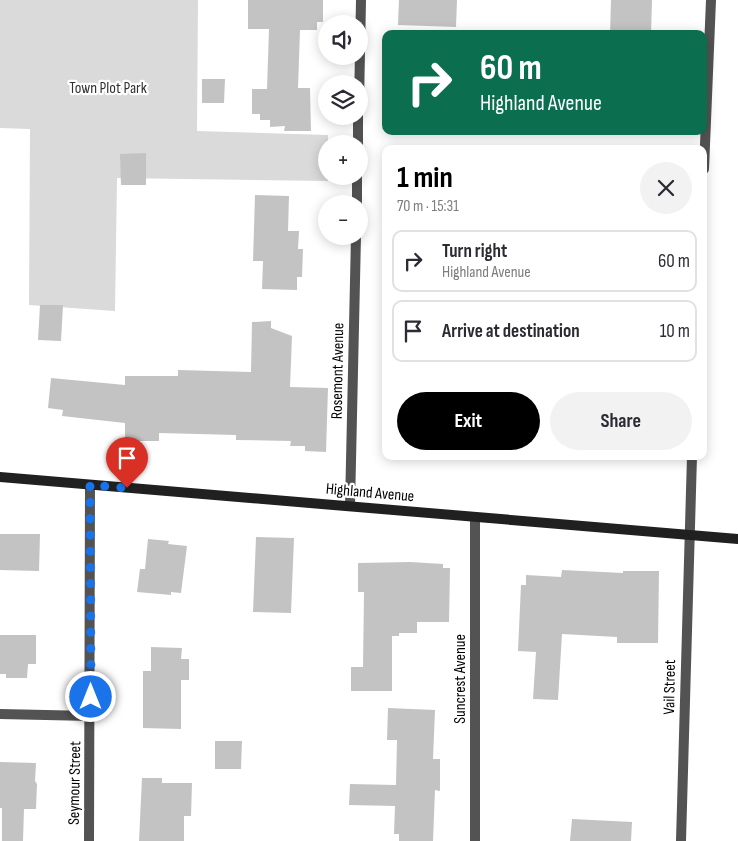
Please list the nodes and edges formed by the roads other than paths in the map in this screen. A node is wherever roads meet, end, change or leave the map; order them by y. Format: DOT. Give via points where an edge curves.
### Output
graph roads {
  1 [pos="361,0"];
  2 [pos="711,0"];
  3 [pos="360,75"];
  4 [pos="707,97"];
  5 [pos="356,245"];
  6 [pos="692,460"];
  7 [pos="0,477"];
  8 [pos="90,485"];
  9 [pos="350,506"];
  10 [pos="475,517"];
  11 [pos="689,534"];
  12 [pos="738,539"];
  13 [pos="0,714"];
  14 [pos="91,716"];
  15 [pos="90,841"];
  16 [pos="475,841"];
  17 [pos="681,841"];
  1 -- 3 [label="street"];
  2 -- 4 [label="street"];
  5 -- 9 [label="street, Rosemont Avenue"];
  6 -- 11 [label="street, Vail Street"];
  7 -- 8 [label="main road, Highland Avenue"];
  8 -- 9 [label="main road, Highland Avenue"];
  8 -- 14 [label="street, Seymour Street"];
  9 -- 10 [label="main road, Highland Avenue"];
  10 -- 11 [label="main road, Highland Avenue"];
  10 -- 16 [label="street, Suncrest Avenue"];
  11 -- 12 [label="main road, Highland Avenue"];
  11 -- 17 [label="street, Vail Street"];
  13 -- 14 [label="street"];
  14 -- 15 [label="street, Seymour Street"];
}
